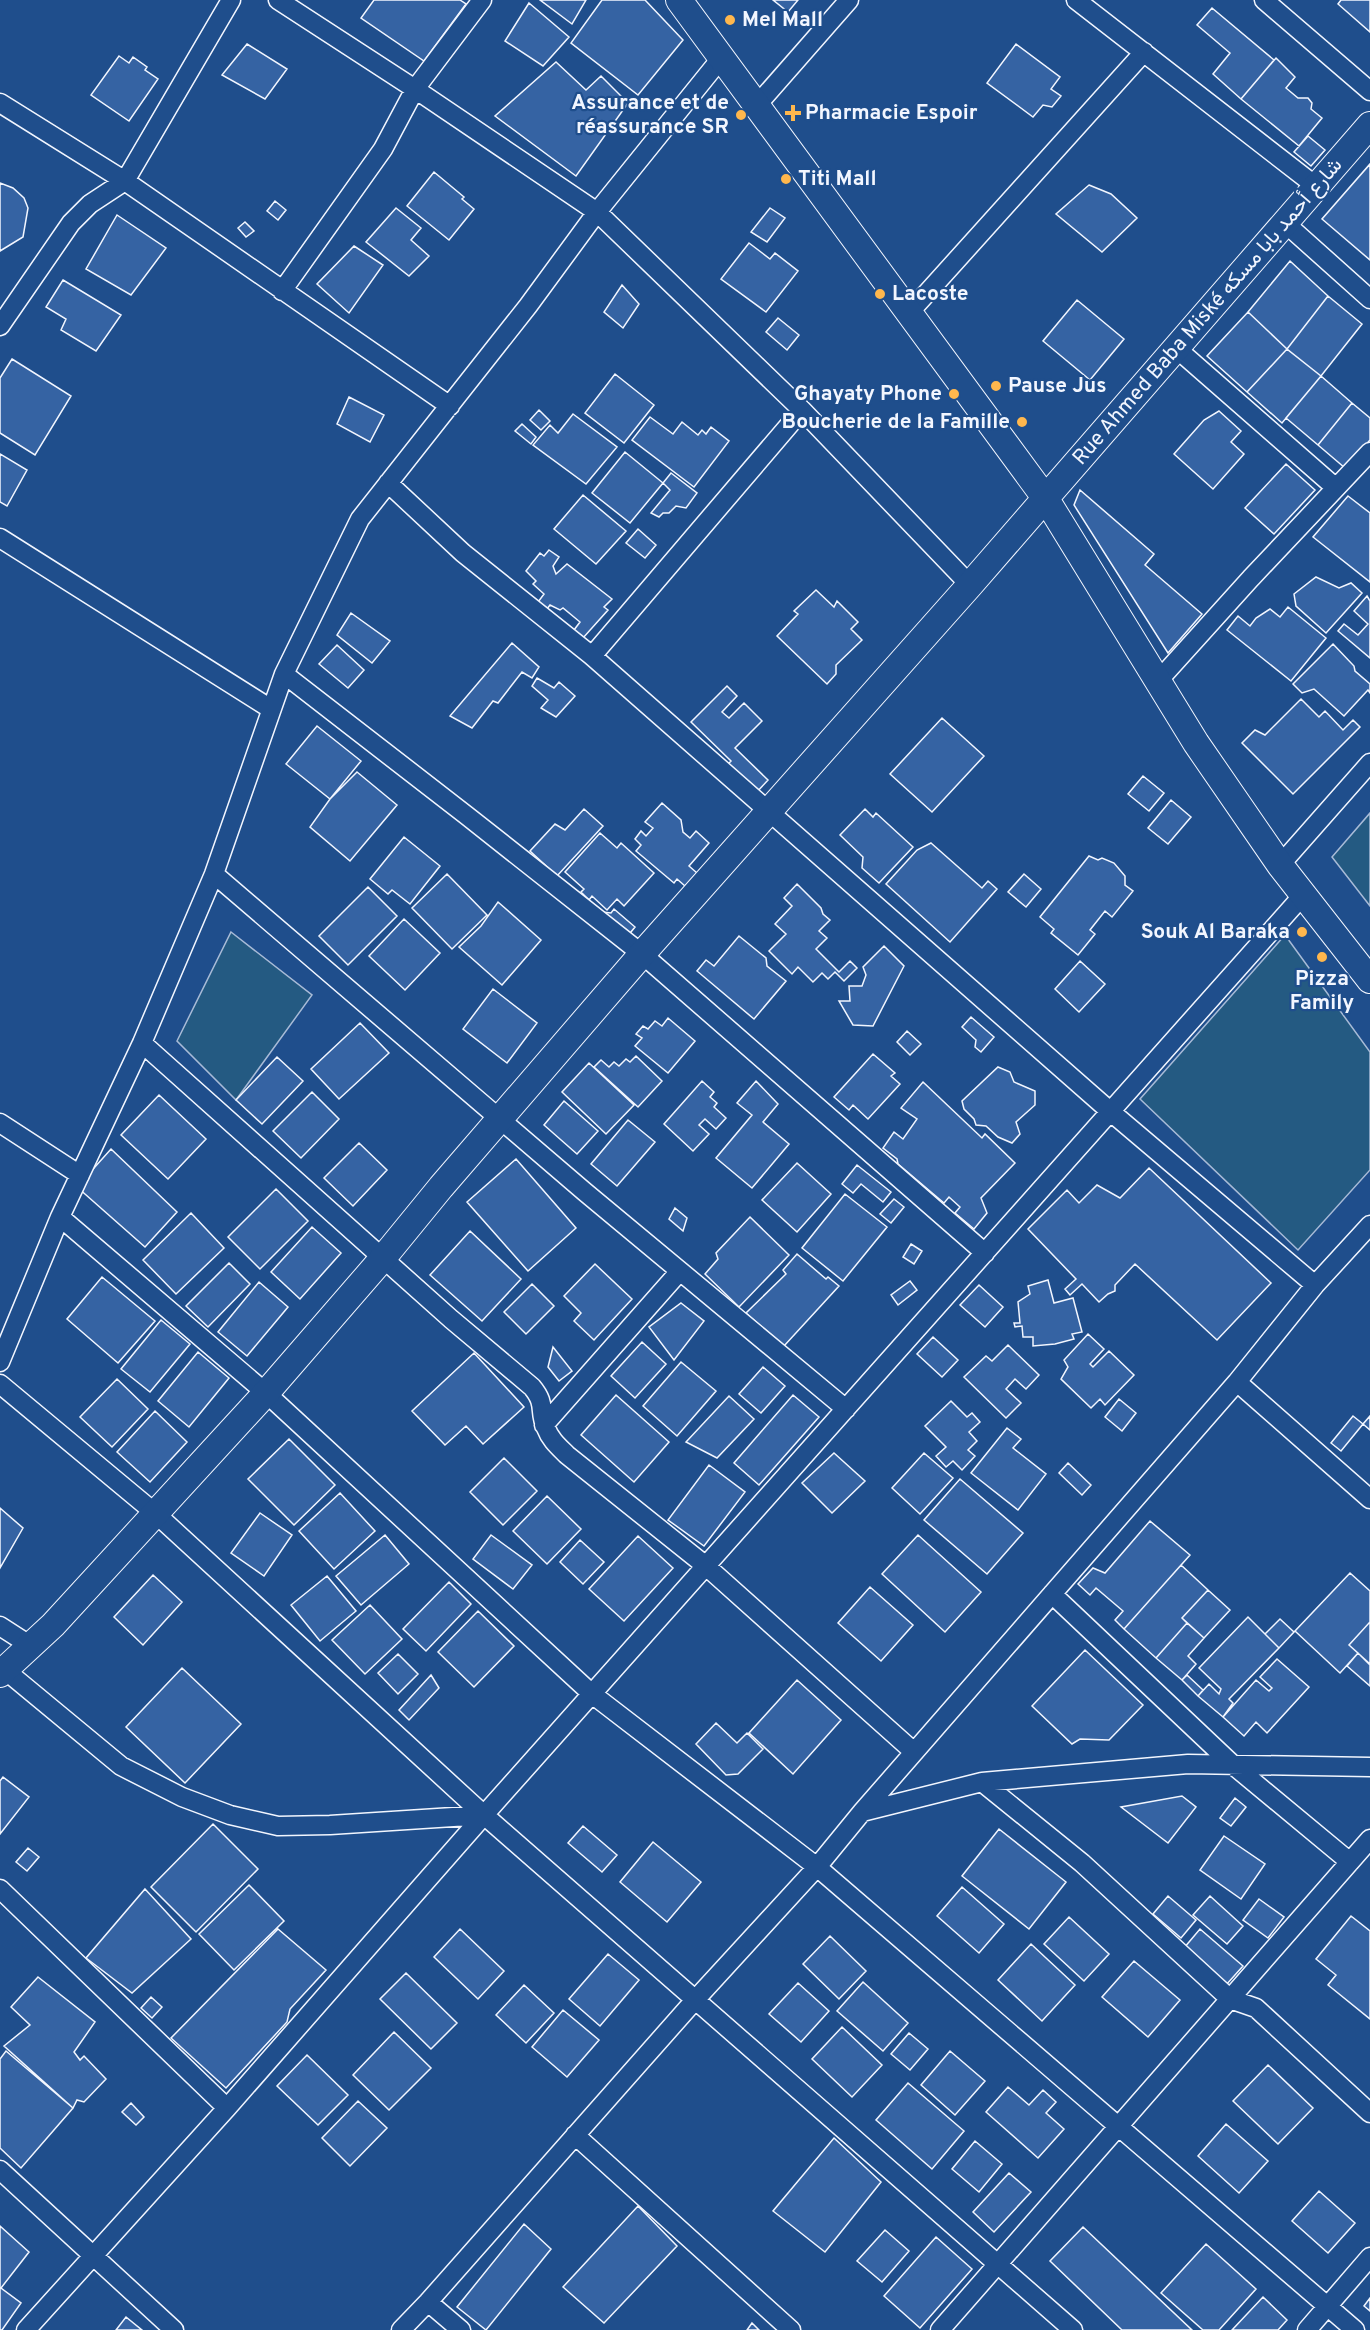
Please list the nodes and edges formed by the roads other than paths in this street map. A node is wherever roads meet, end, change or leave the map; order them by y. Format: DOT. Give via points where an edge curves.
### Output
graph roads {
  1 [pos="231,0"];
  2 [pos="278,0"];
  3 [pos="482,0"];
  4 [pos="679,0"];
  5 [pos="849,0"];
  6 [pos="1076,0"];
  7 [pos="1264,0"];
  8 [pos="1144,52"];
  9 [pos="722,57"];
  10 [pos="415,88"];
  11 [pos="1370,91"];
  12 [pos="0,103"];
  13 [pos="757,105"];
  14 [pos="1370,125"];
  15 [pos="125,181"];
  16 [pos="1317,187"];
  17 [pos="597,212"];
  18 [pos="1285,223"];
  19 [pos="282,291"];
  20 [pos="1370,299"];
  21 [pos="908,314"];
  22 [pos="0,327"];
  23 [pos="1176,348"];
  24 [pos="450,406"];
  25 [pos="802,410"];
  26 [pos="1370,452"];
  27 [pos="388,483"];
  28 [pos="1336,488"];
  29 [pos="1046,499"];
  30 [pos="0,538"];
  31 [pos="970,585"];
  32 [pos="592,656"];
  33 [pos="284,674"];
  34 [pos="1158,681"];
  35 [pos="271,709"];
  36 [pos="1370,763"];
  37 [pos="769,812"];
  38 [pos="1280,865"];
  39 [pos="214,874"];
  40 [pos="1304,894"];
  41 [pos="642,954"];
  42 [pos="1370,980"];
  43 [pos="142,1043"];
  44 [pos="1111,1112"];
  45 [pos="499,1119"];
  46 [pos="0,1123"];
  47 [pos="80,1175"];
  48 [pos="60,1217"];
  49 [pos="1370,1225"];
  50 [pos="985,1253"];
  51 [pos="383,1258"];
  52 [pos="680,1271"];
  53 [pos="1315,1285"];
  54 [pos="0,1362"];
  55 [pos="1237,1382"];
  56 [pos="0,1384"];
  57 [pos="266,1393"];
  58 [pos="846,1409"];
  59 [pos="544,1425"];
  60 [pos="1370,1499"];
  61 [pos="154,1513"];
  62 [pos="706,1566"];
  63 [pos="1052,1594"];
  64 [pos="0,1626"];
  65 [pos="31,1646"];
  66 [pos="2,1672"];
  67 [pos="592,1694"];
  68 [pos="914,1752"];
  69 [pos="1233,1765"];
  70 [pos="1370,1767"];
  71 [pos="982,1782"];
  72 [pos="862,1812"];
  73 [pos="484,1815"];
  74 [pos="1370,1839"];
  75 [pos="1350,1862"];
  76 [pos="817,1868"];
  77 [pos="0,1889"];
  78 [pos="1230,1999"];
  79 [pos="696,2000"];
  80 [pos="227,2108"];
  81 [pos="1370,2113"];
  82 [pos="1118,2127"];
  83 [pos="575,2135"];
  84 [pos="0,2170"];
  85 [pos="93,2254"];
  86 [pos="1370,2257"];
  87 [pos="998,2264"];
  88 [pos="428,2302"];
  89 [pos="1328,2307"];
  90 [pos="26,2330"];
  91 [pos="174,2330"];
  92 [pos="400,2330"];
  93 [pos="461,2330"];
  94 [pos="791,2330"];
  95 [pos="940,2330"];
  96 [pos="1073,2330"];
  97 [pos="1307,2330"];
  98 [pos="1355,2330"];
  1 -- 15 [label="street"];
  2 -- 10 [label="street"];
  3 -- 10 [label="street"];
  4 -- 9 [label="street"];
  5 -- 13 [label="street"];
  6 -- 8 [label="street"];
  7 -- 11 [label="street"];
  8 -- 16 [label="street"];
  8 -- 21 [label="street"];
  9 -- 13 [label="street"];
  9 -- 17 [label="street"];
  10 -- 17 [label="street"];
  10 -- 19 [label="street" via="383,149"];
  12 -- 15 [label="street"];
  13 -- 21 [label="street"];
  14 -- 16 [label="street, Rue Ahmed Baba Miské شارع أحمد بابا مسكه"];
  15 -- 19 [label="street"];
  15 -- 22 [label="street" via="90,204 72,223"];
  16 -- 18 [label="street, Rue Ahmed Baba Miské شارع أحمد بابا مسكه"];
  17 -- 24 [label="street"];
  17 -- 25 [label="street"];
  18 -- 20 [label="street"];
  18 -- 23 [label="street, Rue Ahmed Baba Miské شارع أحمد بابا مسكه"];
  19 -- 24 [label="street"];
  21 -- 29 [label="street"];
  23 -- 28 [label="street"];
  23 -- 29 [label="street, Rue Ahmed Baba Miské شارع أحمد بابا مسكه"];
  24 -- 27 [label="street"];
  25 -- 31 [label="street"];
  25 -- 32 [label="street"];
  26 -- 28 [label="street"];
  27 -- 32 [label="street" via="462,553"];
  27 -- 33 [label="street" via="360,519"];
  28 -- 34 [label="street"];
  29 -- 31 [label="street, Rue Ahmed Baba Miské شارع أحمد بابا مسكه"];
  29 -- 34 [label="street"];
  30 -- 35 [label="street"];
  31 -- 37 [label="street, Rue Ahmed Baba Miské شارع أحمد بابا مسكه"];
  32 -- 37 [label="street"];
  33 -- 35 [label="street"];
  33 -- 41 [label="street"];
  34 -- 38 [label="street"];
  35 -- 39 [label="street"];
  36 -- 38 [label="street"];
  37 -- 41 [label="street, Rue Ahmed Baba Miské شارع أحمد بابا مسكه"];
  37 -- 44 [label="street"];
  38 -- 40 [label="street"];
  39 -- 43 [label="street"];
  39 -- 45 [label="street"];
  40 -- 42 [label="street"];
  40 -- 44 [label="street"];
  41 -- 45 [label="street, Rue Ahmed Baba Miské شارع أحمد بابا مسكه"];
  41 -- 50 [label="street"];
  43 -- 47 [label="street"];
  43 -- 51 [label="street"];
  44 -- 50 [label="street"];
  44 -- 53 [label="street"];
  45 -- 51 [label="street, Rue Ahmed Baba Miské شارع أحمد بابا مسكه"];
  45 -- 52 [label="street"];
  46 -- 47 [label="street"];
  47 -- 48 [label="street"];
  48 -- 54 [label="street"];
  48 -- 57 [label="street"];
  49 -- 53 [label="street"];
  50 -- 58 [label="street"];
  51 -- 57 [label="street, Rue Ahmed Baba Miské شارع أحمد بابا مسكه"];
  51 -- 59 [label="street" via="531,1387 540,1398"];
  52 -- 58 [label="street"];
  52 -- 59 [label="street"];
  53 -- 55 [label="street"];
  55 -- 60 [label="street"];
  55 -- 63 [label="street"];
  56 -- 61 [label="street"];
  57 -- 61 [label="street, Rue Ahmed Baba Miské شارع أحمد بابا مسكه"];
  57 -- 67 [label="street"];
  58 -- 62 [label="street"];
  59 -- 62 [label="street" via="554,1443 567,1455"];
  61 -- 65 [label="street, Rue Ahmed Baba Miské شارع أحمد بابا مسكه"];
  61 -- 73 [label="street"];
  62 -- 67 [label="street"];
  62 -- 68 [label="street"];
  63 -- 68 [label="street"];
  63 -- 69 [label="street"];
  64 -- 65 [label="street"];
  65 -- 66 [label="street, Rue Ahmed Baba Miské شارع أحمد بابا مسكه"];
  66 -- 73 [label="street" via="121,1766 182,1797 230,1815 278,1826"];
  67 -- 73 [label="street"];
  67 -- 76 [label="street"];
  68 -- 72 [label="street"];
  69 -- 70 [label="street"];
  69 -- 71 [label="street" via="1188,1764"];
  69 -- 75 [label="street"];
  71 -- 72 [label="street"];
  71 -- 78 [label="street" via="1082,1863"];
  72 -- 76 [label="street"];
  73 -- 79 [label="street"];
  73 -- 80 [label="street"];
  74 -- 75 [label="street"];
  75 -- 78 [label="street"];
  76 -- 79 [label="street"];
  76 -- 82 [label="street"];
  77 -- 80 [label="street"];
  78 -- 81 [label="street" via="1256,2008"];
  78 -- 82 [label="street"];
  79 -- 83 [label="street"];
  79 -- 87 [label="street"];
  80 -- 85 [label="street"];
  82 -- 87 [label="street"];
  82 -- 89 [label="street"];
  83 -- 88 [label="street"];
  83 -- 94 [label="street"];
  84 -- 85 [label="street"];
  85 -- 90 [label="street"];
  85 -- 91 [label="street"];
  86 -- 89 [label="street"];
  87 -- 95 [label="street"];
  87 -- 96 [label="street"];
  88 -- 92 [label="street"];
  88 -- 93 [label="street"];
  89 -- 97 [label="street"];
  89 -- 98 [label="street"];
}
